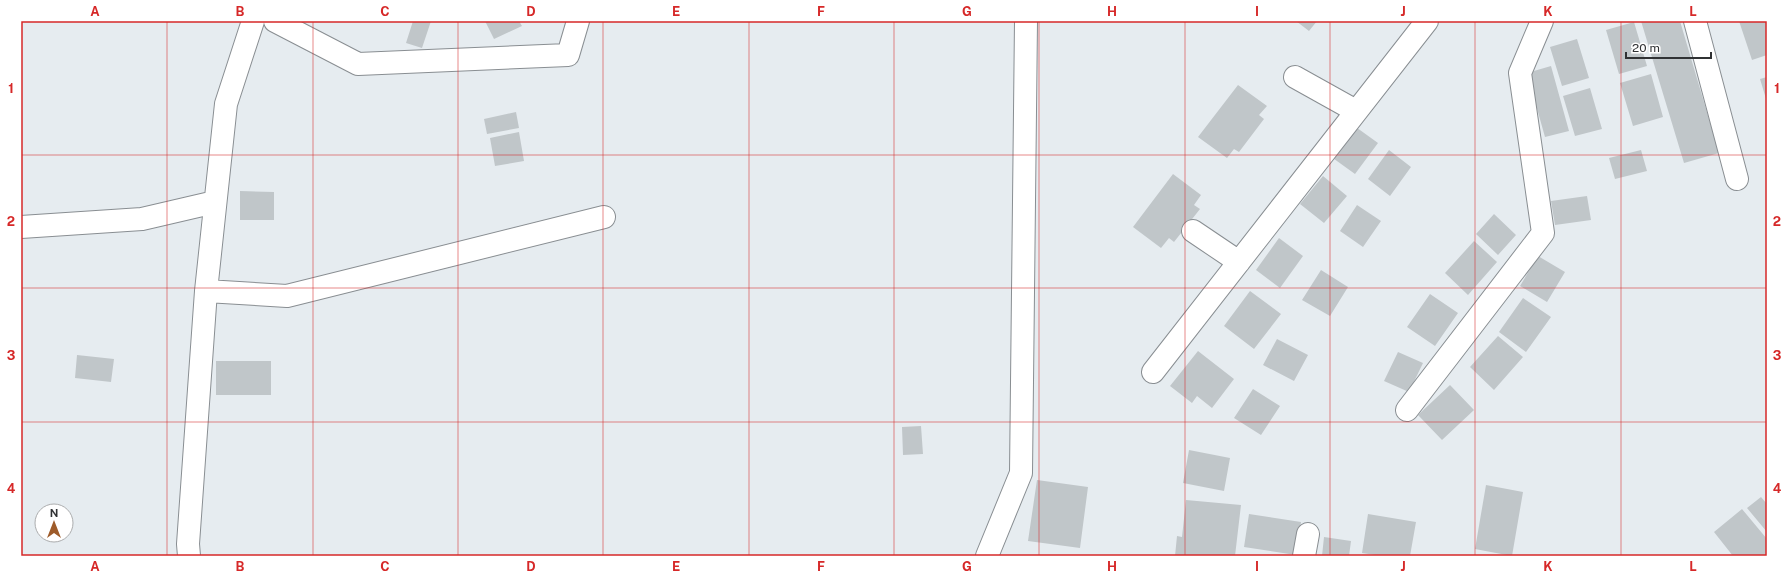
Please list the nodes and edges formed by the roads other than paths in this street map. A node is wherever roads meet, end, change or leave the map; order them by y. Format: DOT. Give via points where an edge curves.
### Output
graph roads {
  1 [pos="253,21"];
  2 [pos="275,21"];
  3 [pos="578,21"];
  4 [pos="1026,21"];
  5 [pos="1542,21"];
  6 [pos="1695,21"];
  7 [pos="1424,22"];
  8 [pos="1295,77"];
  9 [pos="1356,112"];
  10 [pos="1737,179"];
  11 [pos="215,202"];
  12 [pos="604,217"];
  13 [pos="21,227"];
  14 [pos="1193,231"];
  15 [pos="1239,262"];
  16 [pos="206,291"];
  17 [pos="1153,372"];
  18 [pos="1407,410"];
  19 [pos="1308,534"];
  20 [pos="189,556"];
  21 [pos="987,556"];
  22 [pos="1304,556"];
  1 -- 11 [label="street" via="226,104"];
  2 -- 3 [label="street" via="358,64 568,55"];
  4 -- 21 [label="street" via="1021,473"];
  5 -- 18 [label="street" via="1520,73 1543,233 1504,271 1475,320 1432,381"];
  6 -- 10 [label="street"];
  7 -- 9 [label="street"];
  8 -- 9 [label="street"];
  9 -- 15 [label="street"];
  11 -- 13 [label="street" via="142,219"];
  11 -- 16 [label="street"];
  12 -- 16 [label="street" via="287,296"];
  14 -- 15 [label="street"];
  15 -- 17 [label="street"];
  16 -- 20 [label="street"];
  19 -- 22 [label="street"];
}
